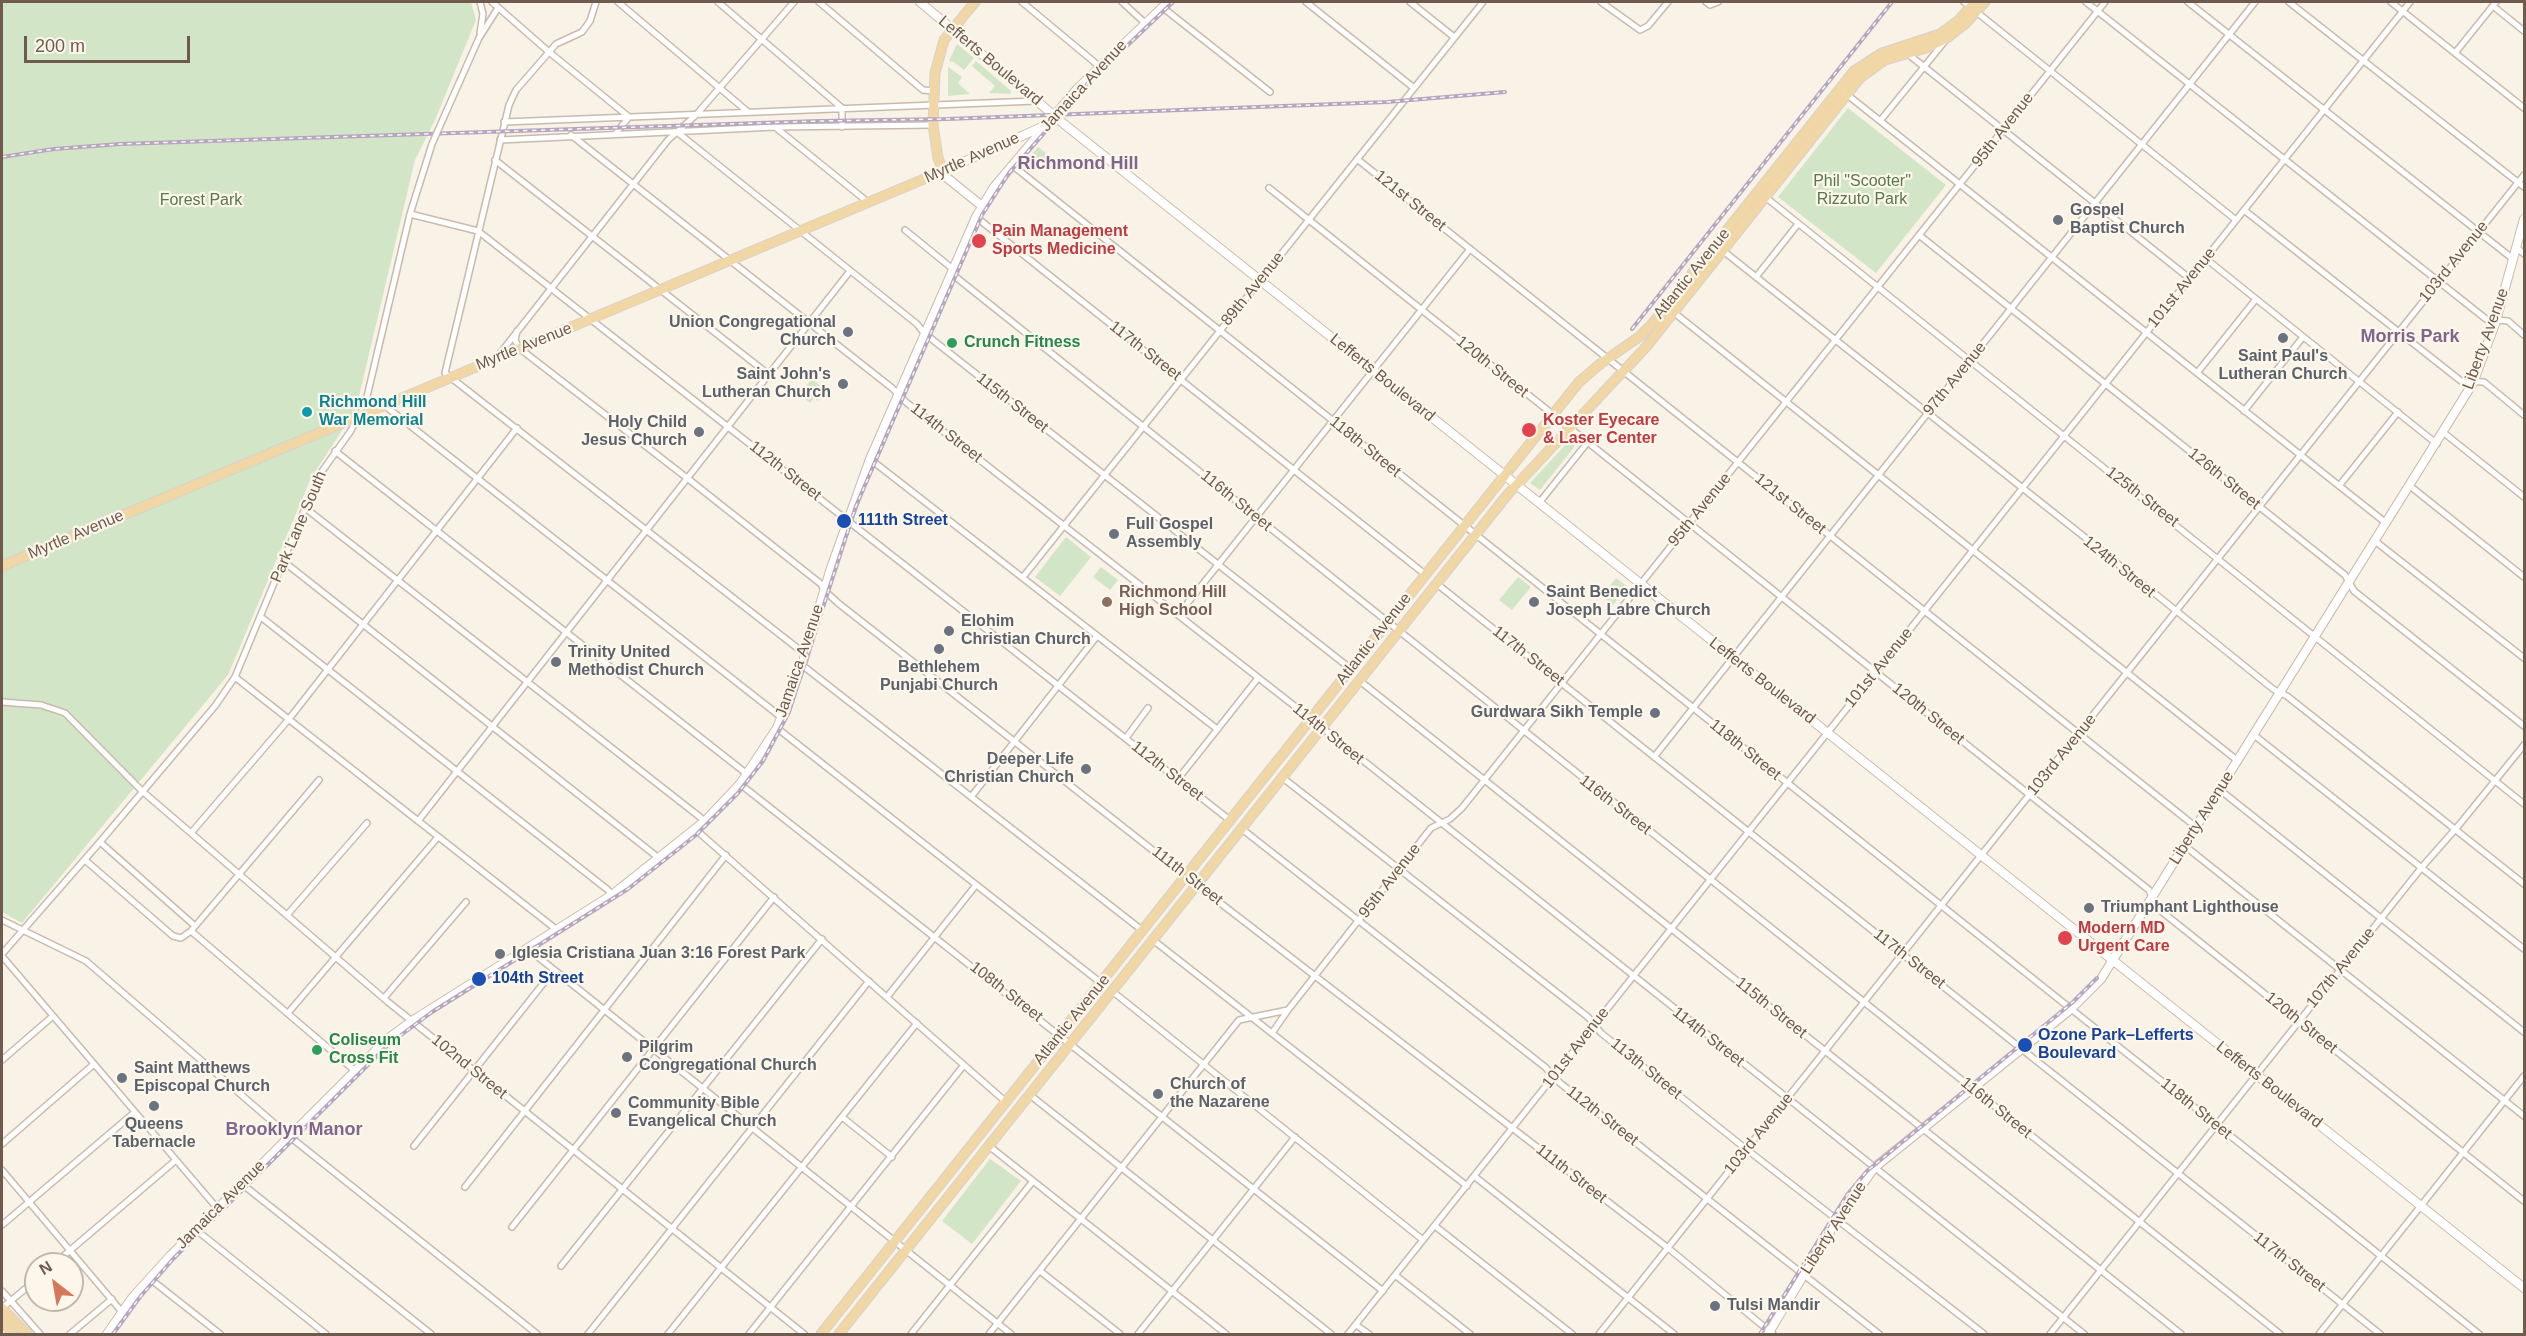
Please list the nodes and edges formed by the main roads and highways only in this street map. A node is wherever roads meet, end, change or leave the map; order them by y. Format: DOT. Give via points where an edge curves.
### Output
graph roads {
  1 [pos="975,2"];
  2 [pos="1985,2"];
  3 [pos="1971,5"];
  4 [pos="1903,50"];
  5 [pos="1670,309"];
  6 [pos="2,567"];
  7 [pos="2,1308"];
  8 [pos="2,1320"];
  9 [pos="13,1335"];
  10 [pos="27,1335"];
  11 [pos="821,1335"];
  12 [pos="839,1335"];
  1 -- 6 [label="main road, Myrtle Avenue" via="952,29 934,73 933,125 943,171"];
  2 -- 3 [label="main road, Atlantic Avenue"];
  3 -- 4 [label="main road, Atlantic Avenue" via="1940,34"];
  3 -- 4 [label="main road, Atlantic Avenue" via="1965,24 1947,38 1926,48"];
  4 -- 5 [label="main road, Atlantic Avenue" via="1882,53 1865,63"];
  5 -- 11 [label="main road, Atlantic Avenue" via="1583,378"];
  5 -- 12 [label="main road, Atlantic Avenue" via="1624,371 1516,485"];
  7 -- 10 [label="main road"];
  8 -- 9 [label="main road"];
}
